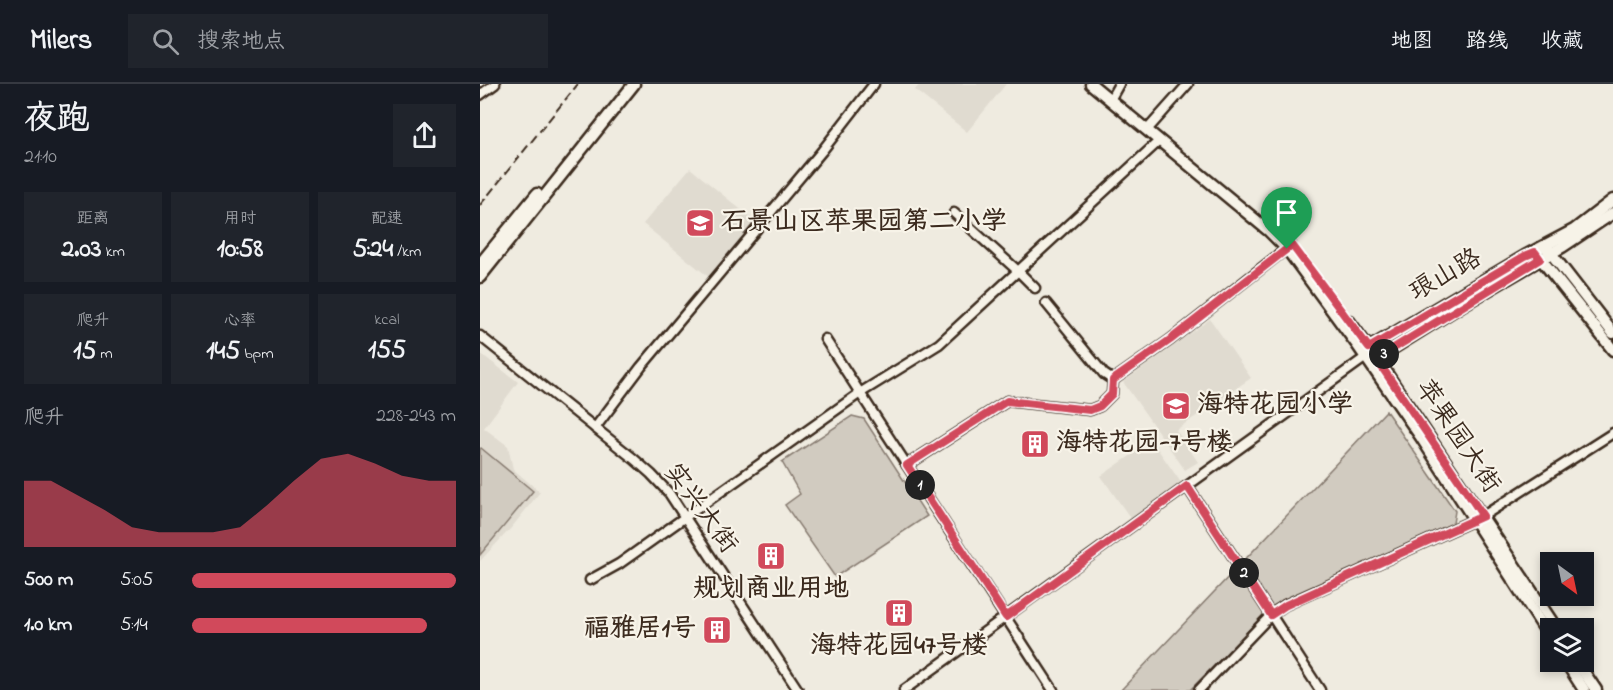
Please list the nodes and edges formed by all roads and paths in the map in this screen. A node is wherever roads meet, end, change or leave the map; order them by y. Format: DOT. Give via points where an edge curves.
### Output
graph roads {
  1 [pos="495,84"];
  2 [pos="626,84"];
  3 [pos="634,84"];
  4 [pos="874,84"];
  5 [pos="1091,84"];
  6 [pos="1101,84"];
  7 [pos="1119,84"];
  8 [pos="1188,84"];
  9 [pos="480,95"];
  10 [pos="1111,97"];
  11 [pos="1149,128"];
  12 [pos="1159,141"];
  13 [pos="1613,200"];
  14 [pos="954,213"];
  15 [pos="1613,213"];
  16 [pos="1289,247"];
  17 [pos="1543,253"];
  18 [pos="480,264"];
  19 [pos="1018,271"];
  20 [pos="480,277"];
  21 [pos="1035,288"];
  22 [pos="1046,303"];
  23 [pos="1613,333"];
  24 [pos="480,336"];
  25 [pos="825,339"];
  26 [pos="1613,350"];
  27 [pos="1370,354"];
  28 [pos="1113,380"];
  29 [pos="860,393"];
  30 [pos="595,428"];
  31 [pos="1613,433"];
  32 [pos="907,465"];
  33 [pos="1187,486"];
  34 [pos="684,517"];
  35 [pos="1479,518"];
  36 [pos="590,580"];
  37 [pos="1271,615"];
  38 [pos="1006,617"];
  39 [pos="1549,618"];
  40 [pos="1540,621"];
  41 [pos="1572,672"];
  42 [pos="1584,672"];
  43 [pos="798,690"];
  44 [pos="904,690"];
  45 [pos="1053,690"];
  46 [pos="1199,690"];
  47 [pos="1320,690"];
  48 [pos="1584,690"];
  49 [pos="1596,690"];
  1 -- 9 [label="street"];
  2 -- 18 [label="main road"];
  3 -- 20 [label="main road"];
  4 -- 30 [label="street"];
  5 -- 10 [label="main road, 苹果园大街"];
  6 -- 10 [label="main road, 苹果园大街"];
  7 -- 10 [label="street"];
  8 -- 11 [label="street"];
  10 -- 11 [label="main road, 苹果园大街"];
  11 -- 12 [label="main road, 苹果园大街"];
  11 -- 16 [label="main road, 苹果园大街" via="1255,210"];
  12 -- 16 [label="main road, 苹果园大街"];
  12 -- 19 [label="street"];
  13 -- 17 [label="main road, 琅山路"];
  14 -- 19 [label="street"];
  15 -- 17 [label="main road, 琅山路"];
  16 -- 27 [label="main road, 苹果园大街"];
  16 -- 28 [label="street"];
  17 -- 23 [label="main road"];
  17 -- 26 [label="main road"];
  17 -- 27 [label="main road, 琅山路" via="1384,354"];
  19 -- 21 [label="street"];
  19 -- 29 [label="street" via="947,338"];
  22 -- 28 [label="street"];
  24 -- 30 [label="street, 实兴大街"];
  25 -- 29 [label="street"];
  27 -- 33 [label="street"];
  27 -- 35 [label="main road, 苹果园大街"];
  28 -- 32 [label="street" via="1112,394 1090,410 1007,401"];
  29 -- 32 [label="street"];
  29 -- 34 [label="street"];
  30 -- 34 [label="street, 实兴大街" via="651,474"];
  31 -- 35 [label="street"];
  32 -- 38 [label="street"];
  33 -- 37 [label="street"];
  33 -- 38 [label="street"];
  34 -- 36 [label="street"];
  34 -- 43 [label="street, 实兴大街"];
  35 -- 37 [label="street"];
  35 -- 39 [label="main road, 苹果园大街"];
  35 -- 40 [label="main road, 苹果园大街"];
  37 -- 46 [label="street"];
  37 -- 47 [label="street"];
  38 -- 44 [label="street"];
  38 -- 45 [label="street"];
  41 -- 48 [label="main road"];
  42 -- 49 [label="main road"];
}
